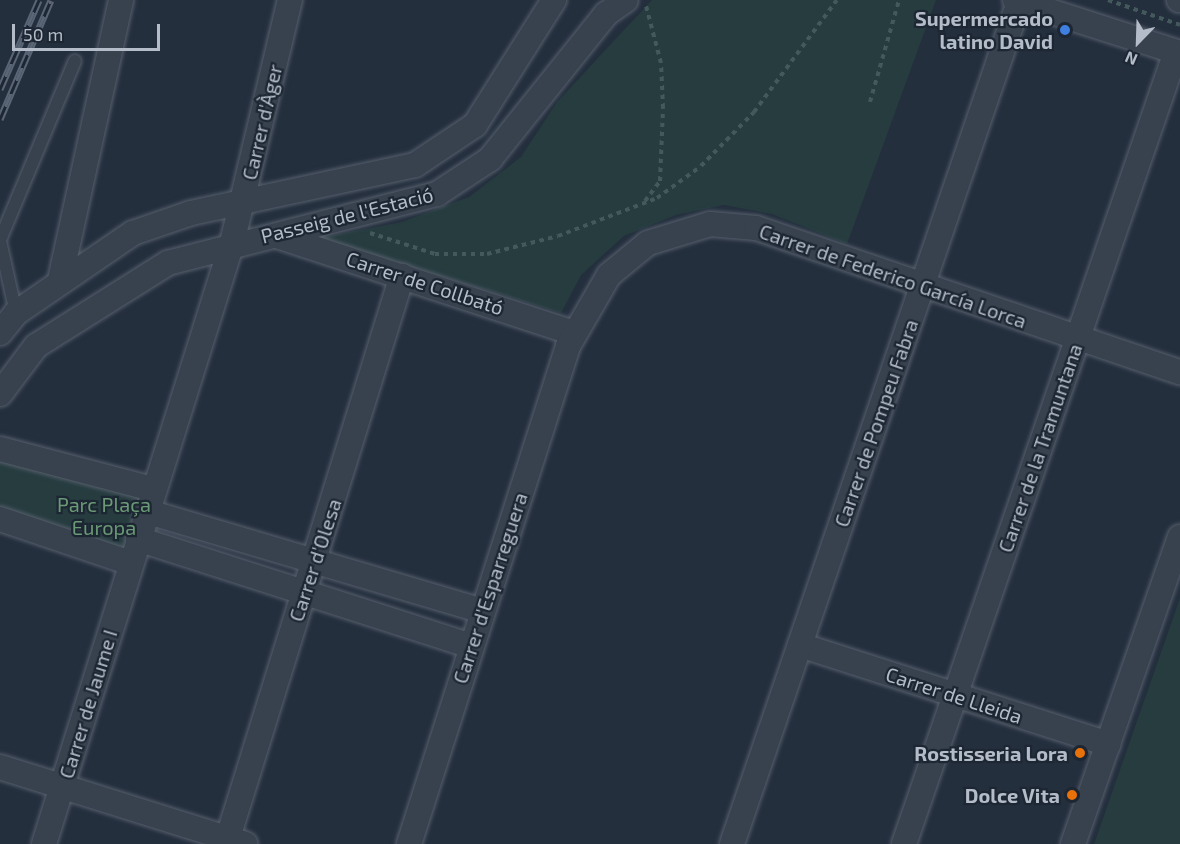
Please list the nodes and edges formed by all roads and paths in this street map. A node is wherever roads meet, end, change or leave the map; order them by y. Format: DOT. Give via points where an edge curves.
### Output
graph roads {
  1 [pos="121,0"];
  2 [pos="290,0"];
  3 [pos="554,0"];
  4 [pos="626,0"];
  5 [pos="643,0"];
  6 [pos="837,0"];
  7 [pos="899,0"];
  8 [pos="1107,0"];
  9 [pos="1017,1"];
  10 [pos="1180,26"];
  11 [pos="1178,52"];
  12 [pos="75,61"];
  13 [pos="870,102"];
  14 [pos="644,202"];
  15 [pos="243,204"];
  16 [pos="344,220"];
  17 [pos="275,236"];
  18 [pos="0,240"];
  19 [pos="232,243"];
  20 [pos="402,276"];
  21 [pos="60,280"];
  22 [pos="923,288"];
  23 [pos="16,313"];
  24 [pos="0,333"];
  25 [pos="574,333"];
  26 [pos="1077,339"];
  27 [pos="1180,372"];
  28 [pos="0,394"];
  29 [pos="0,449"];
  30 [pos="148,500"];
  31 [pos="0,519"];
  32 [pos="1180,537"];
  33 [pos="138,539"];
  34 [pos="130,563"];
  35 [pos="315,565"];
  36 [pos="303,595"];
  37 [pos="482,611"];
  38 [pos="800,645"];
  39 [pos="471,646"];
  40 [pos="955,695"];
  41 [pos="1108,744"];
  42 [pos="0,767"];
  43 [pos="63,787"];
  44 [pos="233,842"];
  45 [pos="44,844"];
  46 [pos="409,844"];
  47 [pos="732,844"];
  48 [pos="904,844"];
  49 [pos="1073,844"];
  1 -- 21 [label="street"];
  2 -- 15 [label="street, Carrer d'Àger"];
  3 -- 15 [label="street, Passeig de l'Estació" via="475,124 415,165"];
  4 -- 16 [label="street, Passeig de l'Estació" via="606,14 490,159 437,194"];
  5 -- 14 [label="path" via="661,63 663,108 660,181"];
  6 -- 14 [label="path" via="754,112 701,166"];
  7 -- 13 [label="path"];
  8 -- 10 [label="path"];
  9 -- 11 [label="street"];
  9 -- 22 [label="street, Carrer de Pompeu Fabra"];
  11 -- 26 [label="street, Carrer de la Tramuntana"];
  12 -- 18 [label="lane"];
  14 -- 16 [label="path" via="558,236 487,254 435,254"];
  15 -- 19 [label="street, Carrer d'Àger"];
  15 -- 21 [label="street, Passeig de l'Estació" via="191,213 133,233"];
  16 -- 17 [label="street, Passeig de l'Estació"];
  17 -- 19 [label="street, Passeig de l'Estació"];
  17 -- 20 [label="street, Carrer de Collbató"];
  18 -- 23 [label="lane"];
  19 -- 28 [label="street, Passeig de l'Estació" via="168,263 36,346"];
  19 -- 30 [label="street"];
  20 -- 25 [label="street, Carrer de Collbató"];
  20 -- 35 [label="street, Carrer d'Olesa"];
  21 -- 23 [label="street, Passeig de l'Estació"];
  22 -- 25 [label="street, Carrer de Federico García Lorca" via="756,228 710,224 648,243 609,275"];
  22 -- 26 [label="street, Carrer de Federico García Lorca"];
  22 -- 38 [label="street, Carrer de Pompeu Fabra"];
  23 -- 24 [label="street, Passeig de l'Estació"];
  25 -- 37 [label="street, Carrer d'Esparreguera"];
  26 -- 27 [label="street, Carrer de Federico García Lorca"];
  26 -- 40 [label="street, Carrer de la Tramuntana"];
  29 -- 30 [label="street"];
  30 -- 33 [label="street, Carrer de Jaume I"];
  30 -- 35 [label="street"];
  31 -- 34 [label="street"];
  32 -- 41 [label="street"];
  33 -- 34 [label="street, Carrer de Jaume I"];
  33 -- 36 [label="street"];
  34 -- 43 [label="street, Carrer de Jaume I"];
  35 -- 36 [label="street, Carrer d'Olesa"];
  35 -- 37 [label="street"];
  36 -- 39 [label="street"];
  36 -- 44 [label="street, Carrer d'Olesa"];
  37 -- 39 [label="street, Carrer d'Esparreguera"];
  38 -- 40 [label="street, Carrer de Lleida"];
  38 -- 47 [label="street, Carrer de Pompeu Fabra"];
  39 -- 46 [label="street, Carrer d'Esparreguera"];
  40 -- 41 [label="street, Carrer de Lleida"];
  40 -- 48 [label="street, Carrer de la Tramuntana"];
  41 -- 49 [label="street"];
  42 -- 43 [label="street"];
  43 -- 44 [label="street"];
  43 -- 45 [label="street, Carrer de Jaume I"];
}
